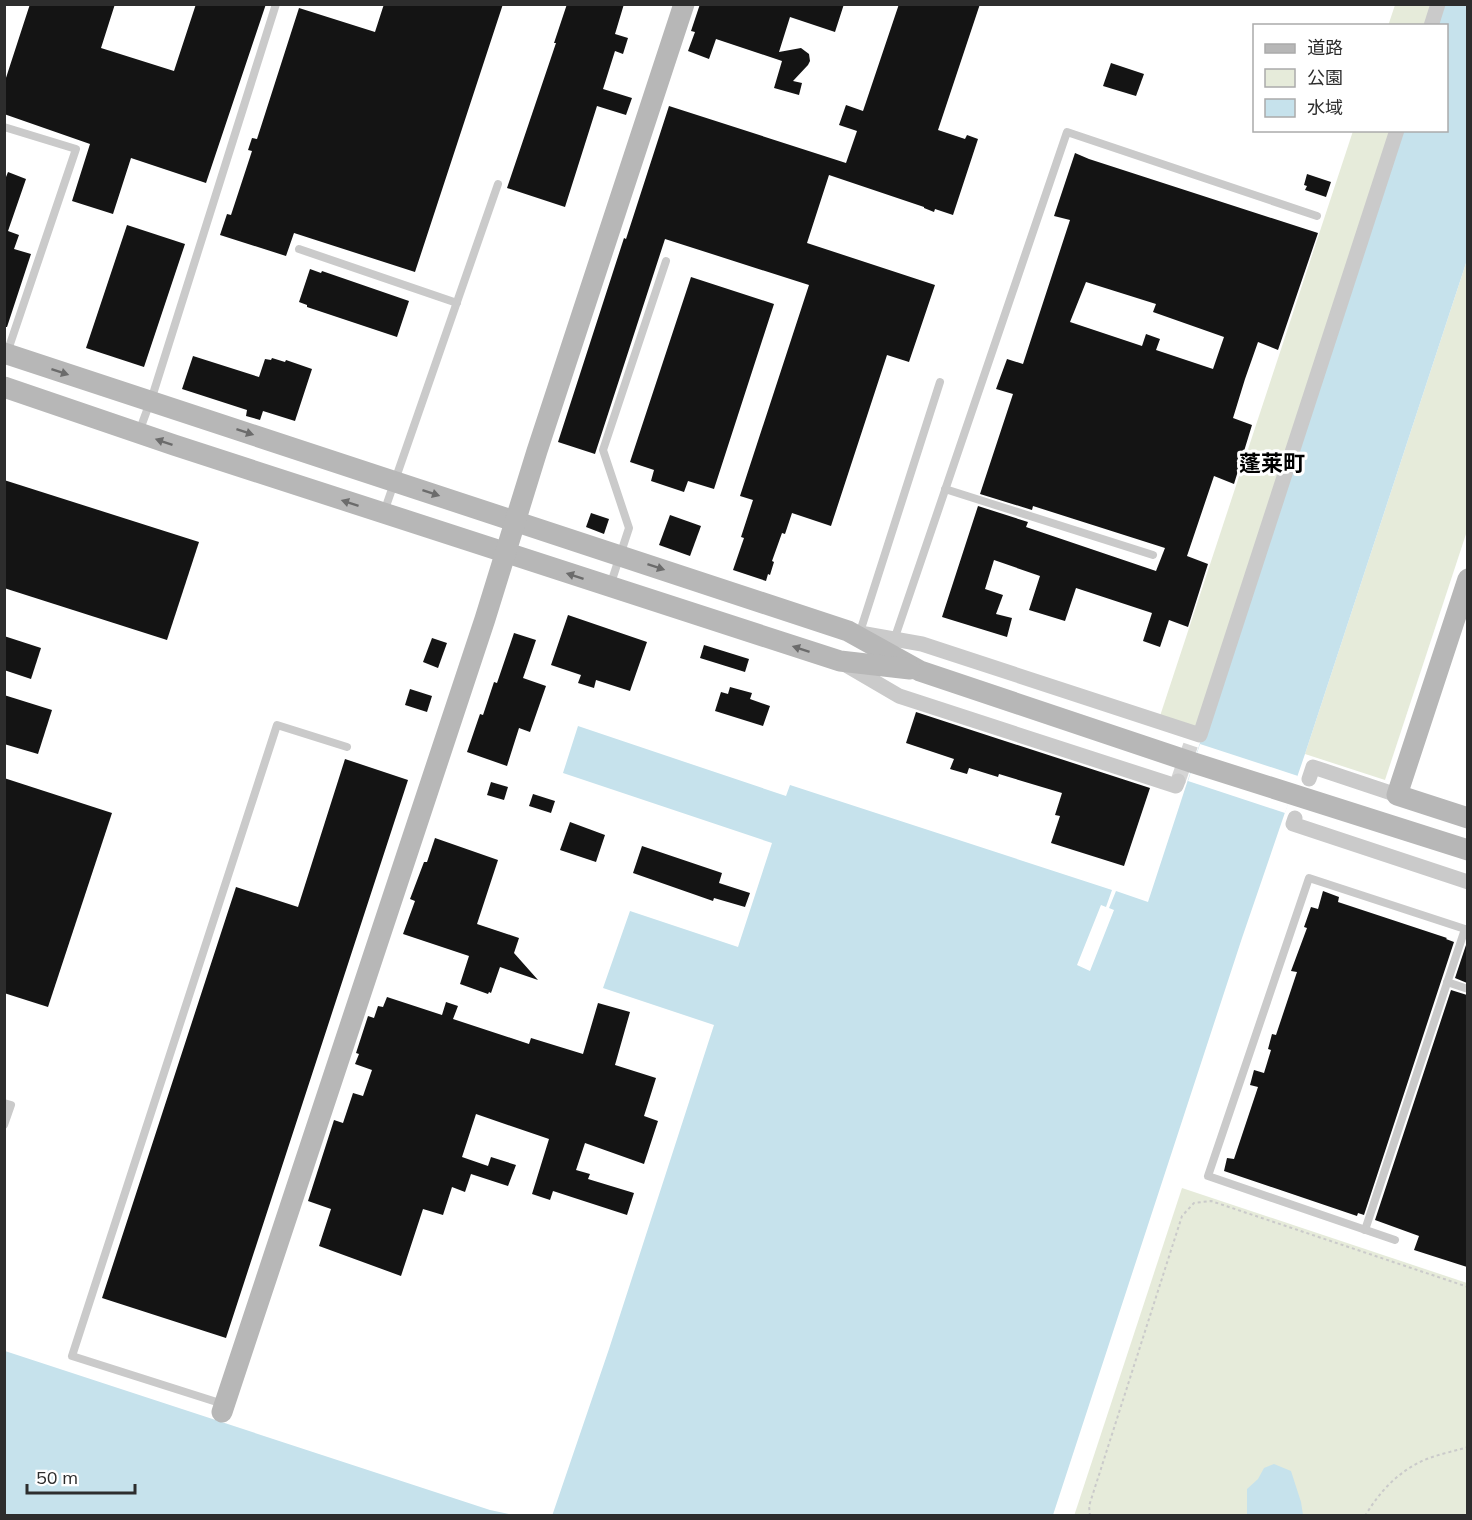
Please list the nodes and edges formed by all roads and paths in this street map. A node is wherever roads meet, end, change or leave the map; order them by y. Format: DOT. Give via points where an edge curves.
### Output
graph roads {
  1 [pos="276,4"];
  2 [pos="684,4"];
  3 [pos="1438,4"];
  4 [pos="1432,24"];
  5 [pos="4,127"];
  6 [pos="1396,132"];
  7 [pos="498,184"];
  8 [pos="1317,216"];
  9 [pos="299,249"];
  10 [pos="666,261"];
  11 [pos="457,303"];
  12 [pos="6,354"];
  13 [pos="940,382"];
  14 [pos="4,387"];
  15 [pos="150,401"];
  16 [pos="138,433"];
  17 [pos="395,481"];
  18 [pos="945,489"];
  19 [pos="383,514"];
  20 [pos="515,521"];
  21 [pos="505,553"];
  22 [pos="620,555"];
  23 [pos="1153,555"];
  24 [pos="1467,579"];
  25 [pos="610,587"];
  26 [pos="855,633"];
  27 [pos="889,653"];
  28 [pos="840,662"];
  29 [pos="347,747"];
  30 [pos="1309,779"];
  31 [pos="1178,781"];
  32 [pos="1397,795"];
  33 [pos="1295,818"];
  34 [pos="1467,818"];
  35 [pos="1467,850"];
  36 [pos="1467,882"];
  37 [pos="1466,930"];
  38 [pos="1447,982"];
  39 [pos="1467,989"];
  40 [pos="4,1103"];
  41 [pos="4,1125"];
  42 [pos="1365,1230"];
  43 [pos="1395,1240"];
  44 [pos="1467,1287"];
  45 [pos="224,1408"];
  46 [pos="1467,1447"];
  47 [pos="1090,1515"];
  48 [pos="1365,1515"];
  1 -- 15 [label="lane"];
  2 -- 20 [label="street"];
  3 -- 4 [label="street"];
  5 -- 12 [label="lane" via="76,149"];
  6 -- 27 [label="street" via="1200,735 1193,737 922,644"];
  7 -- 11 [label="lane"];
  8 -- 18 [label="lane" via="1067,132"];
  9 -- 11 [label="lane"];
  10 -- 22 [label="lane" via="603,450 629,528"];
  11 -- 17 [label="lane"];
  12 -- 15 [label="street, one-way"];
  13 -- 26 [label="lane"];
  14 -- 16 [label="street"];
  15 -- 16 [label="lane"];
  15 -- 17 [label="street, one-way"];
  19 -- 16 [label="street, one-way"];
  17 -- 19 [label="lane"];
  17 -- 20 [label="street, one-way"];
  18 -- 23 [label="lane"];
  18 -- 27 [label="lane"];
  19 -- 21 [label="street"];
  20 -- 21 [label="street"];
  20 -- 22 [label="street"];
  25 -- 21 [label="street, one-way"];
  21 -- 45 [label="street"];
  22 -- 25 [label="lane"];
  22 -- 26 [label="street, one-way"];
  24 -- 32 [label="street"];
  28 -- 25 [label="street, one-way"];
  26 -- 27 [label="street"];
  27 -- 28 [label="street"];
  27 -- 35 [label="street" via="920,670"];
  28 -- 31 [label="street" via="899,696 1176,786"];
  29 -- 45 [label="lane" via="277,725 72,1356"];
  30 -- 32 [label="street" via="1313,767"];
  32 -- 34 [label="street"];
  33 -- 36 [label="street" via="1293,824"];
  37 -- 38 [label="lane"];
  37 -- 42 [label="lane" via="1309,878 1208,1176"];
  38 -- 39 [label="lane"];
  38 -- 42 [label="lane"];
  40 -- 41 [label="lane" via="11,1105"];
  42 -- 43 [label="lane"];
  44 -- 47 [label="path" via="1211,1201 1194,1203 1182,1216 1089,1506"];
  46 -- 48 [label="path" via="1420,1462 1397,1476"];
}
